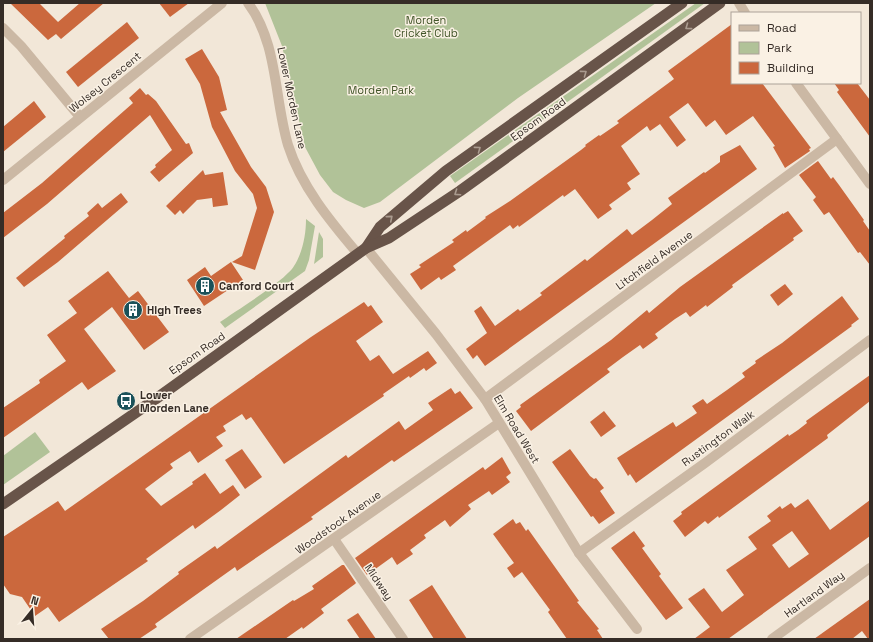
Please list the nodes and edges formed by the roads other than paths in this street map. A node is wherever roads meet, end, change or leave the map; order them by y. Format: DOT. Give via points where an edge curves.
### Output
graph roads {
  1 [pos="222,3"];
  2 [pos="248,3"];
  3 [pos="682,3"];
  4 [pos="720,3"];
  5 [pos="739,3"];
  6 [pos="744,12"];
  7 [pos="3,28"];
  8 [pos="797,84"];
  9 [pos="80,117"];
  10 [pos="837,140"];
  11 [pos="3,180"];
  12 [pos="870,184"];
  13 [pos="362,251"];
  14 [pos="870,340"];
  15 [pos="485,399"];
  16 [pos="499,424"];
  17 [pos="3,504"];
  18 [pos="334,538"];
  19 [pos="579,553"];
  20 [pos="870,568"];
  21 [pos="637,629"];
  22 [pos="190,639"];
  23 [pos="403,639"];
  24 [pos="772,639"];
  1 -- 9 [label="street, Wolsey Crescent"];
  2 -- 13 [label="street, Lower Morden Lane" via="264,31 286,134 296,165 327,216"];
  13 -- 3 [label="highway, Epsom Road, one-way" via="380,227 446,171"];
  4 -- 13 [label="highway, Epsom Road, one-way" via="460,191 388,238"];
  5 -- 6 [label="street"];
  7 -- 9 [label="street"];
  8 -- 10 [label="street"];
  9 -- 11 [label="street, Wolsey Crescent"];
  10 -- 12 [label="street"];
  10 -- 15 [label="street, Litchfield Avenue"];
  13 -- 15 [label="street, Elm Road West" via="436,334"];
  13 -- 17 [label="highway, Epsom Road" via="157,398"];
  14 -- 19 [label="street, Rustington Walk"];
  15 -- 16 [label="street, Elm Road West"];
  16 -- 18 [label="street, Woodstock Avenue"];
  16 -- 19 [label="street, Elm Road West"];
  18 -- 22 [label="street, Woodstock Avenue"];
  18 -- 23 [label="street, Midway"];
  19 -- 21 [label="street, Elm Road West"];
  20 -- 24 [label="street, Hartland Way"];
}
